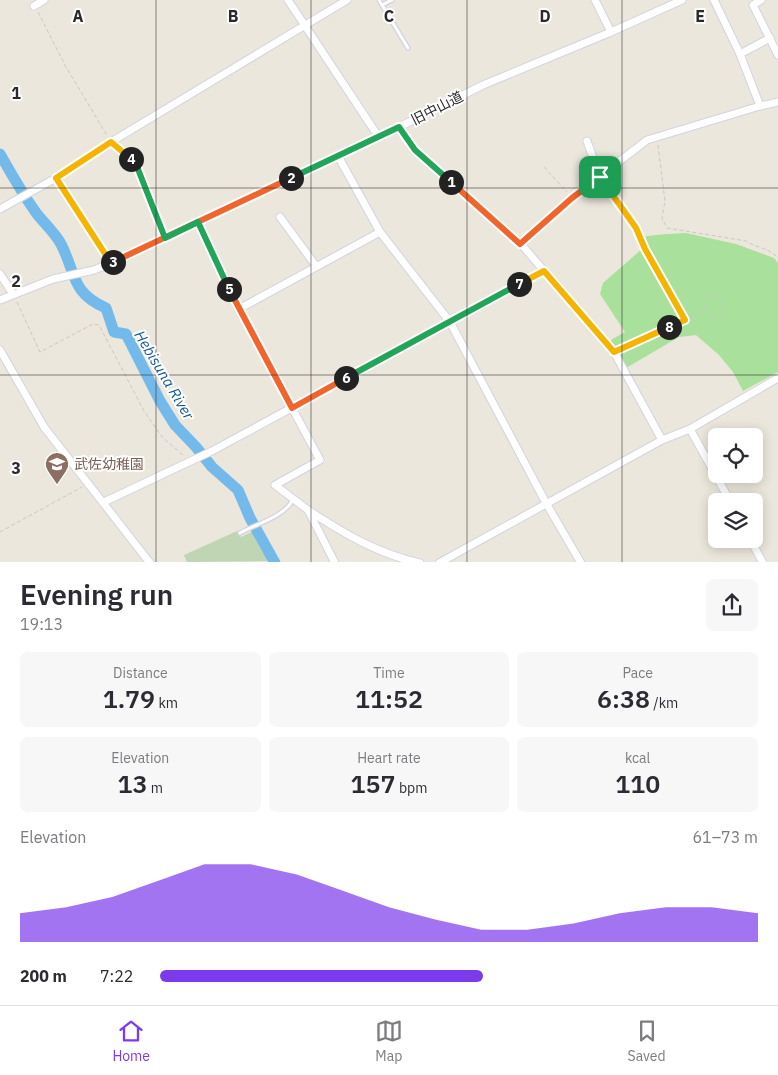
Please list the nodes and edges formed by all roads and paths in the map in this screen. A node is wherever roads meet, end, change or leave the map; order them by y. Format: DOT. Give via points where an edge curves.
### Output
graph roads {
  1 [pos="44,0"];
  2 [pos="288,0"];
  3 [pos="347,0"];
  4 [pos="379,0"];
  5 [pos="392,0"];
  6 [pos="595,0"];
  7 [pos="682,0"];
  8 [pos="714,0"];
  9 [pos="761,0"];
  10 [pos="382,5"];
  11 [pos="34,6"];
  12 [pos="304,26"];
  13 [pos="611,32"];
  14 [pos="770,38"];
  15 [pos="408,48"];
  16 [pos="740,54"];
  17 [pos="778,55"];
  18 [pos="778,102"];
  19 [pos="760,106"];
  20 [pos="399,127"];
  21 [pos="378,136"];
  22 [pos="654,138"];
  23 [pos="588,141"];
  24 [pos="111,142"];
  25 [pos="338,156"];
  26 [pos="544,167"];
  27 [pos="600,177"];
  28 [pos="56,178"];
  29 [pos="572,198"];
  30 [pos="0,209"];
  31 [pos="280,217"];
  32 [pos="198,222"];
  33 [pos="380,232"];
  34 [pos="165,238"];
  35 [pos="520,244"];
  36 [pos="778,258"];
  37 [pos="111,263"];
  38 [pos="316,266"];
  39 [pos="544,271"];
  40 [pos="0,274"];
  41 [pos="13,294"];
  42 [pos="0,300"];
  43 [pos="239,309"];
  44 [pos="706,310"];
  45 [pos="685,320"];
  46 [pos="450,322"];
  47 [pos="0,350"];
  48 [pos="614,352"];
  49 [pos="778,378"];
  50 [pos="292,408"];
  51 [pos="690,429"];
  52 [pos="662,440"];
  53 [pos="189,461"];
  54 [pos="89,484"];
  55 [pos="726,493"];
  56 [pos="294,499"];
  57 [pos="104,502"];
  58 [pos="546,503"];
  59 [pos="308,510"];
  60 [pos="0,532"];
  61 [pos="240,533"];
  62 [pos="755,548"];
  63 [pos="150,562"];
  64 [pos="335,562"];
  65 [pos="420,562"];
  66 [pos="439,562"];
  67 [pos="581,562"];
  68 [pos="763,562"];
  1 -- 11 [label="street"];
  2 -- 12 [label="street"];
  3 -- 12 [label="street"];
  4 -- 10 [label="lane"];
  5 -- 10 [label="lane"];
  6 -- 13 [label="street"];
  7 -- 13 [label="street, 旧中山道"];
  8 -- 16 [label="street"];
  9 -- 14 [label="street" via="753,5"];
  10 -- 15 [label="lane"];
  11 -- 24 [label="path"];
  12 -- 21 [label="street"];
  12 -- 24 [label="street"];
  13 -- 20 [label="street, 旧中山道" via="483,85"];
  14 -- 16 [label="street"];
  14 -- 17 [label="street"];
  16 -- 19 [label="street"];
  18 -- 19 [label="street"];
  19 -- 22 [label="street"];
  20 -- 21 [label="street, 旧中山道"];
  20 -- 35 [label="street" via="415,150"];
  21 -- 25 [label="street, 旧中山道"];
  22 -- 27 [label="street"];
  22 -- 36 [label="path" via="659,147 665,201 662,218 667,228 746,242 770,250"];
  23 -- 27 [label="street"];
  24 -- 28 [label="street"];
  24 -- 34 [label="path" via="136,164"];
  25 -- 32 [label="street, 旧中山道"];
  25 -- 33 [label="street"];
  26 -- 29 [label="path"];
  27 -- 29 [label="street"];
  27 -- 45 [label="path" via="636,228"];
  28 -- 30 [label="street"];
  28 -- 37 [label="path"];
  29 -- 35 [label="street"];
  31 -- 38 [label="street"];
  32 -- 34 [label="street, 旧中山道"];
  32 -- 43 [label="street"];
  33 -- 38 [label="street"];
  33 -- 46 [label="street"];
  34 -- 37 [label="street, 旧中山道"];
  35 -- 39 [label="street"];
  37 -- 41 [label="street, 旧中山道"];
  38 -- 43 [label="street"];
  39 -- 46 [label="street"];
  39 -- 48 [label="street"];
  40 -- 41 [label="street"];
  41 -- 42 [label="street, 旧中山道"];
  41 -- 53 [label="path" via="40,352 94,324 99,325 144,411 162,437"];
  43 -- 50 [label="street"];
  44 -- 44 [label="path" via="701,302 717,294 726,312 711,318"];
  44 -- 45 [label="path"];
  45 -- 48 [label="path"];
  46 -- 50 [label="street"];
  46 -- 58 [label="street"];
  47 -- 54 [label="street" via="44,427"];
  48 -- 52 [label="street"];
  49 -- 51 [label="street"];
  50 -- 53 [label="street"];
  50 -- 56 [label="street" via="320,460 275,486"];
  51 -- 52 [label="street"];
  51 -- 55 [label="street"];
  52 -- 58 [label="street"];
  53 -- 57 [label="street"];
  54 -- 57 [label="street"];
  54 -- 60 [label="path"];
  56 -- 59 [label="street"];
  56 -- 61 [label="lane" via="288,508"];
  57 -- 63 [label="street"];
  58 -- 66 [label="street"];
  58 -- 67 [label="street"];
  59 -- 64 [label="street"];
  59 -- 65 [label="street" via="380,551"];
  62 -- 68 [label="street"];
}
